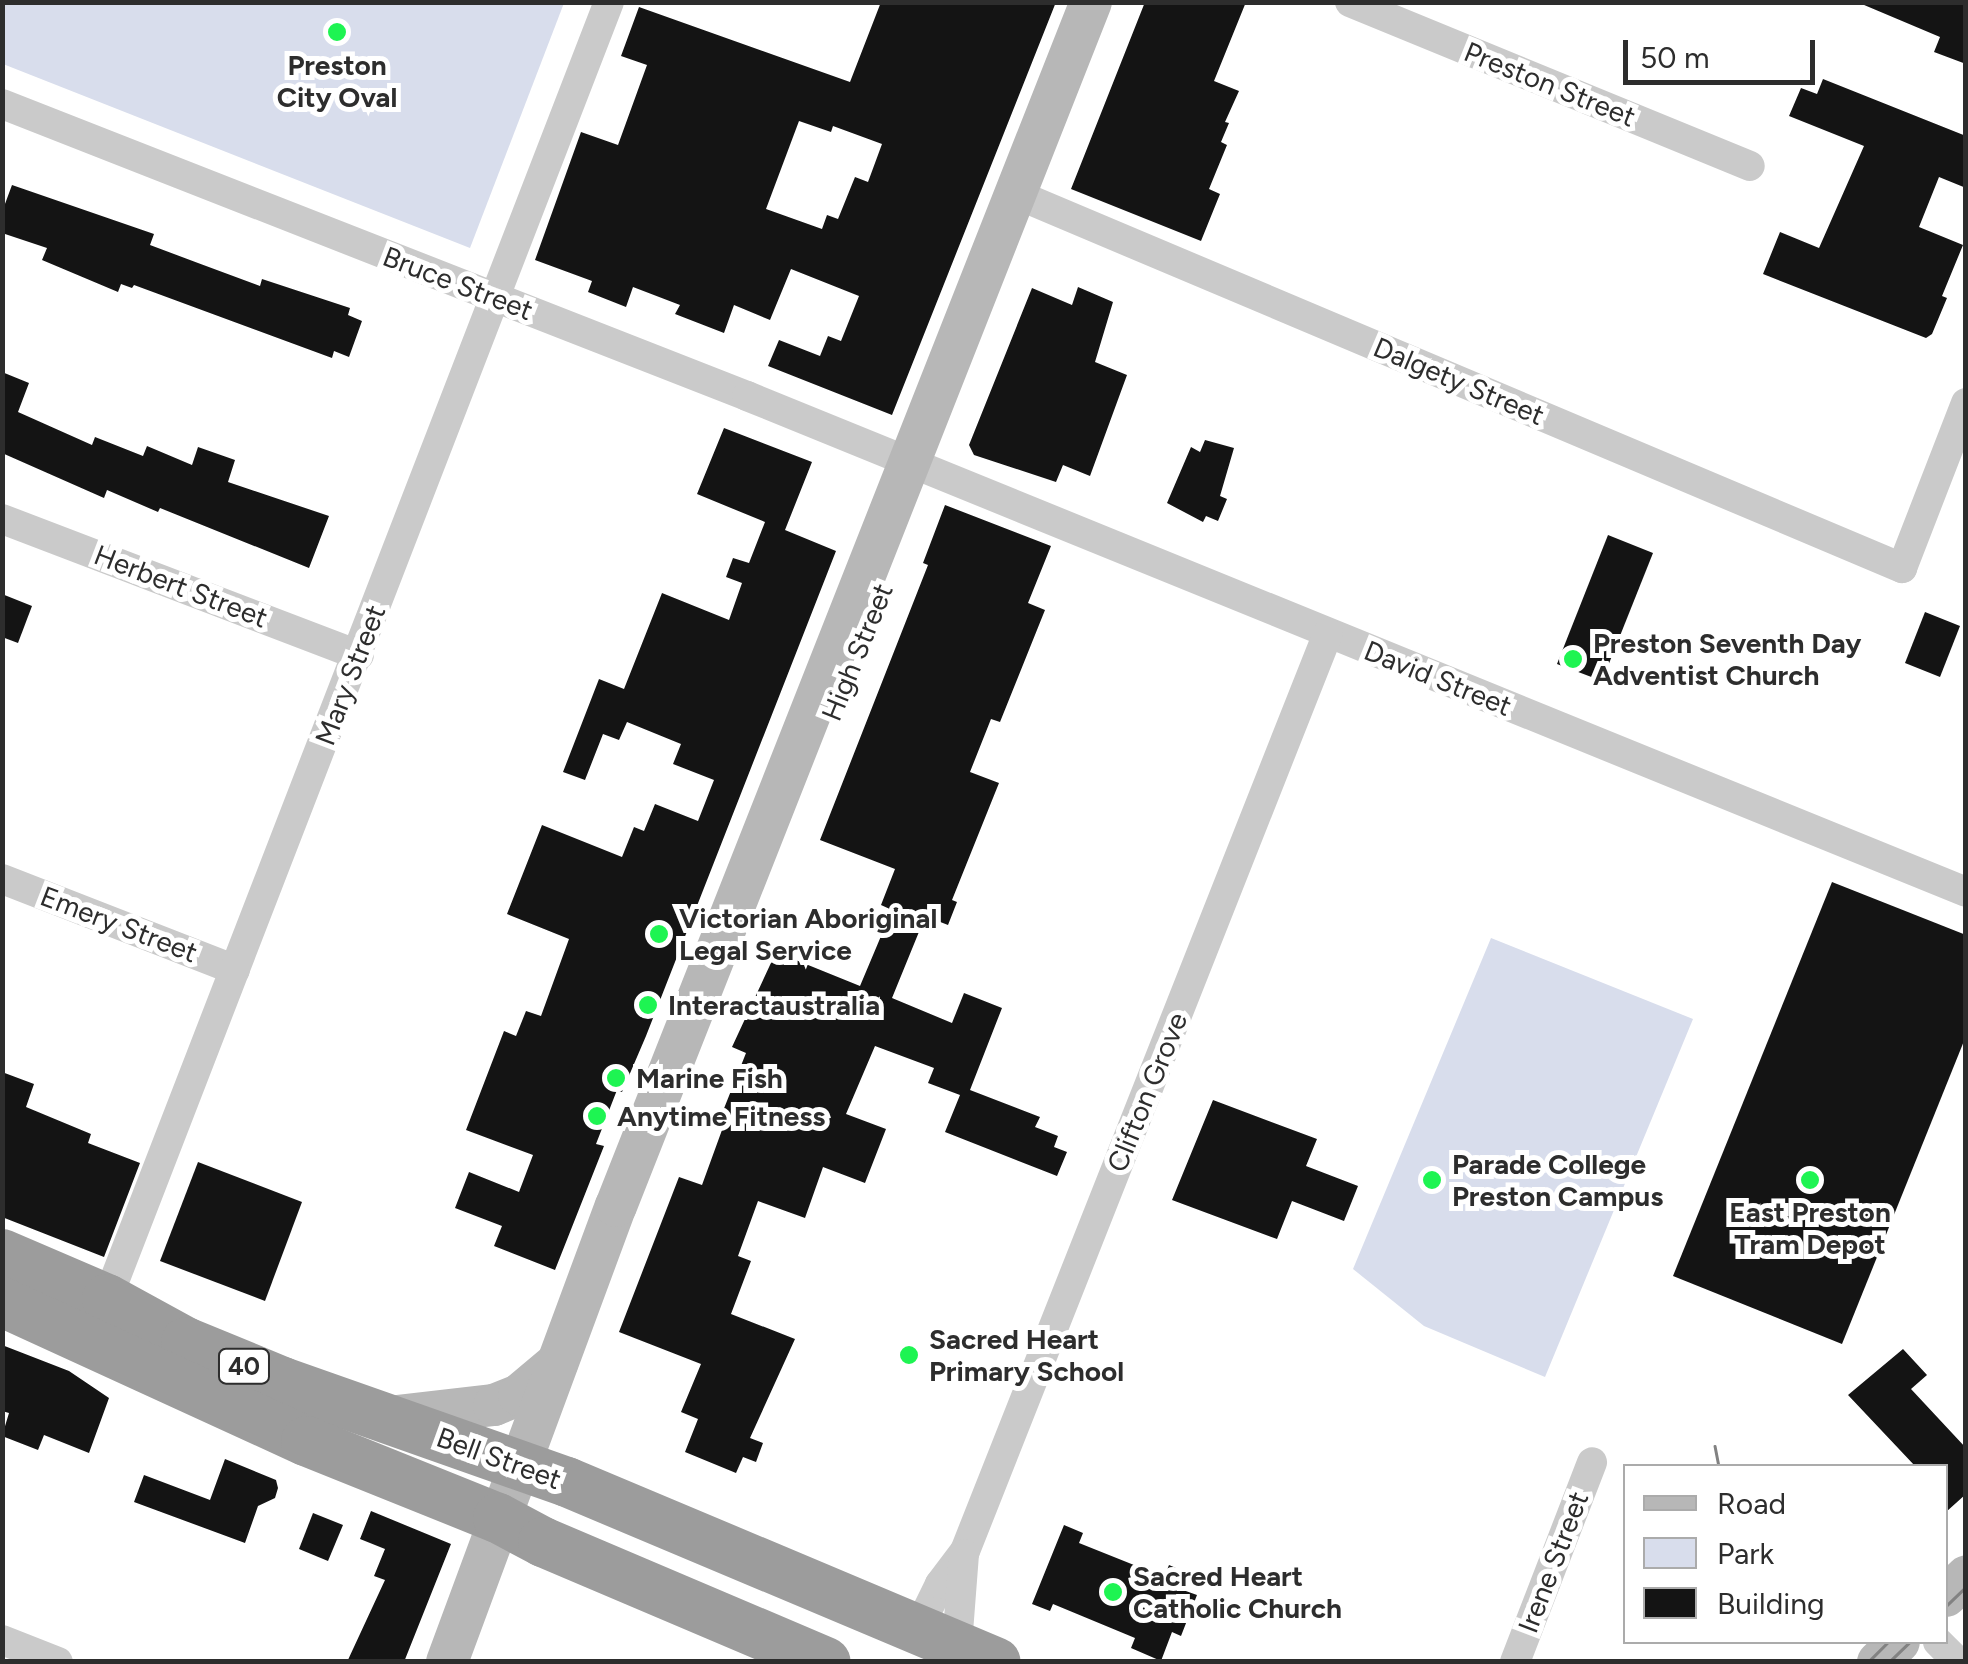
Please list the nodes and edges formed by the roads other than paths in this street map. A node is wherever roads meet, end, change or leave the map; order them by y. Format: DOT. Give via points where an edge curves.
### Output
graph roads {
  1 [pos="609,2"];
  2 [pos="1091,2"];
  3 [pos="1112,2"];
  4 [pos="1350,2"];
  5 [pos="2,104"];
  6 [pos="1750,166"];
  7 [pos="1025,198"];
  8 [pos="496,298"];
  9 [pos="1966,404"];
  10 [pos="920,468"];
  11 [pos="2,518"];
  12 [pos="1328,633"];
  13 [pos="359,655"];
  14 [pos="2,879"];
  15 [pos="1966,892"];
  16 [pos="235,970"];
  17 [pos="2,1254"];
  18 [pos="108,1299"];
  19 [pos="2,1302"];
  20 [pos="90,1346"];
  21 [pos="560,1360"];
  22 [pos="387,1417"];
  23 [pos="1592,1462"];
  24 [pos="520,1464"];
  25 [pos="498,1518"];
  26 [pos="965,1550"];
  27 [pos="2,1640"];
  28 [pos="1940,1644"];
  29 [pos="957,1645"];
  30 [pos="58,1662"];
  31 [pos="447,1662"];
  32 [pos="826,1662"];
  33 [pos="1515,1662"];
  34 [pos="1958,1662"];
  1 -- 8 [label="street, Mary Street"];
  2 -- 7 [label="main road, High Street"];
  3 -- 7 [label="main road, High Street"];
  4 -- 6 [label="street, Preston Street"];
  5 -- 8 [label="street, Bruce Street"];
  7 -- 9 [label="street, Dalgety Street" via="1902,568"];
  7 -- 10 [label="main road, High Street"];
  8 -- 10 [label="street, Bruce Street"];
  8 -- 13 [label="street, Mary Street"];
  10 -- 12 [label="street, David Street"];
  10 -- 21 [label="main road, High Street" via="616,1206"];
  11 -- 13 [label="street, Herbert Street"];
  12 -- 15 [label="street, David Street"];
  12 -- 26 [label="street, Clifton Grove"];
  13 -- 16 [label="street, Mary Street"];
  14 -- 16 [label="street, Emery Street"];
  16 -- 18 [label="street, Mary Street"];
  17 -- 18 [label="highway, Bell Street / 40"];
  18 -- 20 [label="street, Mary Street"];
  18 -- 22 [label="highway, Bell Street / 40" via="186,1342"];
  19 -- 20 [label="highway, Bell Street / 40"];
  20 -- 25 [label="highway, Bell Street / 40"];
  21 -- 22 [label="main road" via="519,1395 494,1405"];
  21 -- 24 [label="main road, High Street"];
  22 -- 24 [label="highway, Bell Street / 40"];
  23 -- 33 [label="street, Irene Street"];
  24 -- 25 [label="main road, High Street"];
  24 -- 29 [label="highway, Bell Street / 40"];
  25 -- 31 [label="main road, High Street"];
  25 -- 32 [label="highway, Bell Street / 40"];
  26 -- 29 [label="street, Clifton Grove"];
  26 -- 29 [label="street, Clifton Grove" via="940,1584"];
  27 -- 30 [label="street"];
  28 -- 34 [label="street"];
}
